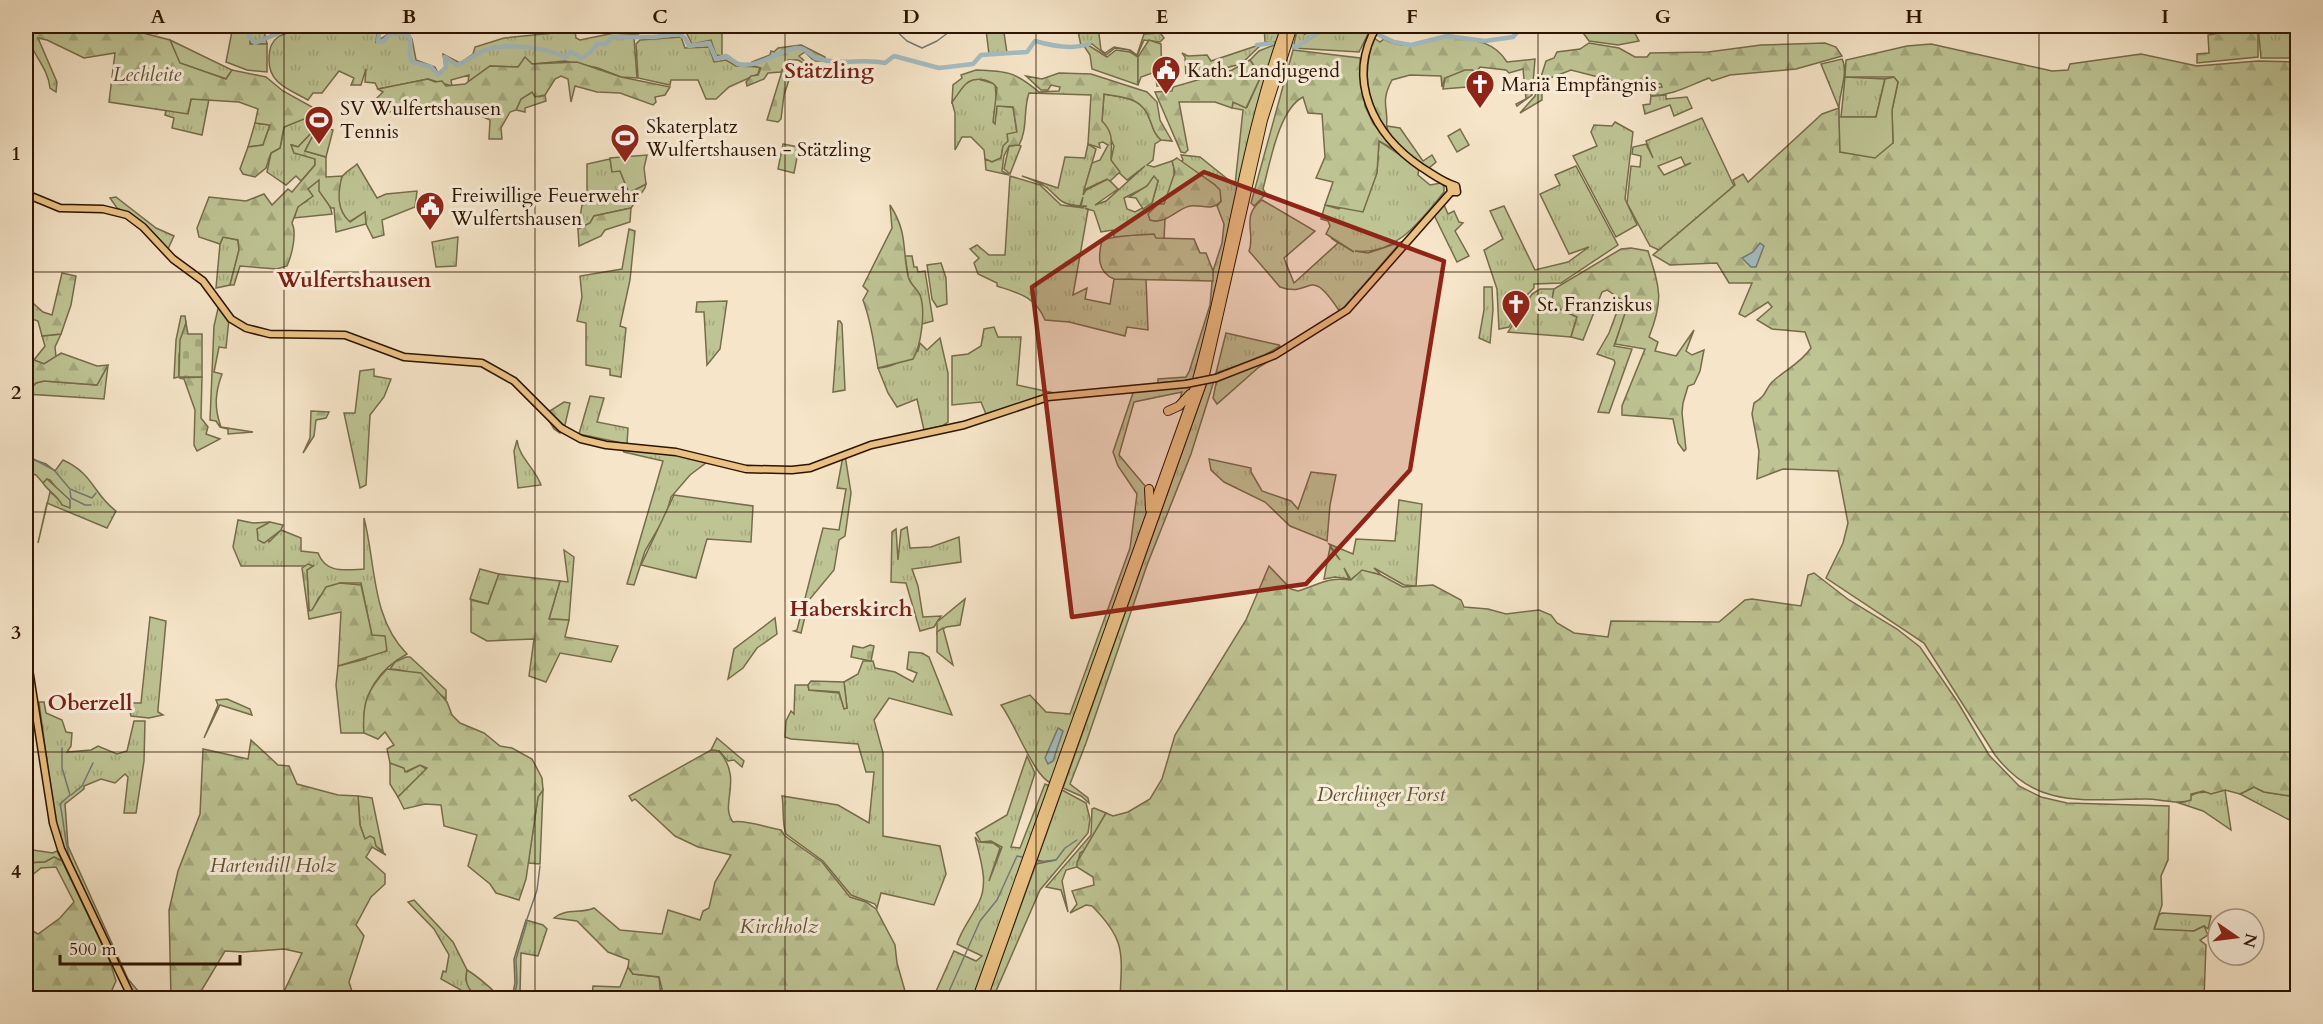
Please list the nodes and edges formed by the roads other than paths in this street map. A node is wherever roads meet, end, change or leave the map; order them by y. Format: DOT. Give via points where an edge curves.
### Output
graph roads {
  1 [pos="1286,26"];
  2 [pos="1293,26"];
  3 [pos="1375,29"];
  4 [pos="26,194"];
  5 [pos="1196,385"];
  6 [pos="1168,411"];
  7 [pos="1149,489"];
  8 [pos="1149,518"];
  9 [pos="26,650"];
  10 [pos="132,999"];
  11 [pos="977,999"];
  12 [pos="983,999"];
  1 -- 5 [label="highway" via="1256,122"];
  2 -- 12 [label="highway" via="1263,120 1202,384"];
  3 -- 4 [label="main road, bridge" via="1363,71 1368,105 1376,122 1402,153 1450,189 1347,310 1275,355 1216,378 1048,397 964,425 871,445 810,468 746,469 676,452 598,444 574,436 514,381 482,363 404,357 345,335 270,334 246,328 231,319 212,291 136,221 103,209 60,208"];
  5 -- 6 [label="highway" via="1183,403"];
  5 -- 8 [label="highway"];
  7 -- 8 [label="highway"];
  8 -- 11 [label="highway"];
  9 -- 10 [label="main road" via="53,823"];
}
